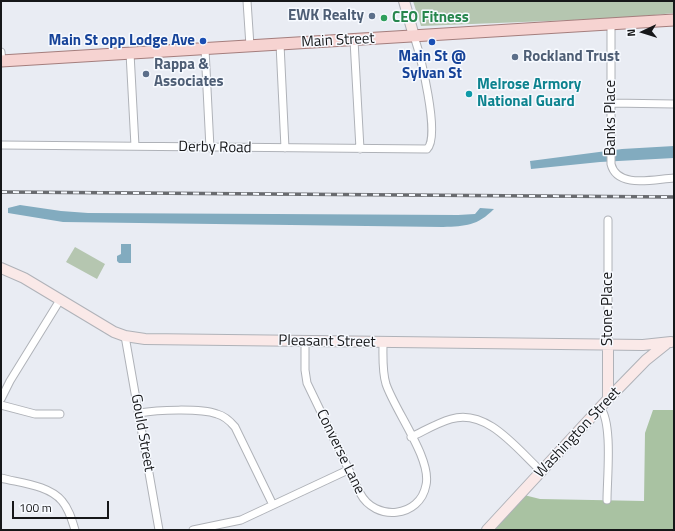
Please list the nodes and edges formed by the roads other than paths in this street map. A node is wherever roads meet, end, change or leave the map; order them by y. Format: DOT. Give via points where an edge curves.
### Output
graph roads {
  1 [pos="247,1"];
  2 [pos="404,1"];
  3 [pos="674,20"];
  4 [pos="611,25"];
  5 [pos="414,36"];
  6 [pos="354,40"];
  7 [pos="280,44"];
  8 [pos="250,46"];
  9 [pos="205,49"];
  10 [pos="130,53"];
  11 [pos="1,58"];
  12 [pos="611,103"];
  13 [pos="674,104"];
  14 [pos="1,145"];
  15 [pos="135,146"];
  16 [pos="210,148"];
  17 [pos="285,148"];
  18 [pos="360,148"];
  19 [pos="674,178"];
  20 [pos="608,220"];
  21 [pos="1,268"];
  22 [pos="60,300"];
  23 [pos="125,336"];
  24 [pos="305,342"];
  25 [pos="383,342"];
  26 [pos="673,342"];
  27 [pos="608,345"];
  28 [pos="1,399"];
  29 [pos="608,399"];
  30 [pos="1,405"];
  31 [pos="600,408"];
  32 [pos="138,413"];
  33 [pos="60,414"];
  34 [pos="412,437"];
  35 [pos="348,470"];
  36 [pos="542,471"];
  37 [pos="1,478"];
  38 [pos="607,500"];
  39 [pos="273,505"];
  40 [pos="75,530"];
  41 [pos="159,530"];
  42 [pos="193,530"];
  43 [pos="488,530"];
  1 -- 8 [label="street"];
  2 -- 5 [label="main road"];
  3 -- 4 [label="main road, Main Street"];
  4 -- 5 [label="main road, Main Street"];
  4 -- 12 [label="street, Banks Place"];
  5 -- 6 [label="main road, Main Street"];
  5 -- 18 [label="street, Derby Road" via="430,103 429,147"];
  6 -- 7 [label="main road, Main Street"];
  6 -- 18 [label="street"];
  7 -- 8 [label="main road, Main Street"];
  7 -- 17 [label="street"];
  8 -- 9 [label="main road, Main Street"];
  9 -- 10 [label="main road, Main Street"];
  9 -- 16 [label="street"];
  10 -- 11 [label="main road, Main Street"];
  10 -- 15 [label="street"];
  12 -- 13 [label="street"];
  12 -- 19 [label="street, Banks Place" via="611,164 615,174 626,180"];
  14 -- 15 [label="street, Derby Road"];
  15 -- 16 [label="street, Derby Road"];
  16 -- 17 [label="street, Derby Road"];
  17 -- 18 [label="street, Derby Road"];
  20 -- 27 [label="street, Stone Place"];
  21 -- 22 [label="main road, Pleasant Street" via="18,274"];
  22 -- 23 [label="main road, Pleasant Street" via="103,327"];
  22 -- 28 [label="street"];
  23 -- 24 [label="main road, Pleasant Street" via="153,340"];
  23 -- 32 [label="street, Gould Street"];
  24 -- 25 [label="main road, Pleasant Street"];
  24 -- 35 [label="street, Converse Lane" via="304,370 307,382"];
  25 -- 27 [label="main road, Pleasant Street"];
  25 -- 34 [label="street, Converse Lane" via="383,370 387,385"];
  26 -- 27 [label="main road, Pleasant Street"];
  26 -- 29 [label="main road, Washington Street" via="656,351"];
  27 -- 29 [label="main road, Stone Place"];
  29 -- 31 [label="main road, Washington Street"];
  30 -- 33 [label="street" via="35,414"];
  31 -- 36 [label="main road, Washington Street"];
  31 -- 38 [label="street" via="604,413 608,430"];
  32 -- 39 [label="street" via="208,412 226,419 235,427"];
  32 -- 41 [label="street, Gould Street"];
  34 -- 35 [label="street, Converse Lane" via="425,466 427,480 421,498 407,510 389,513 372,507 362,497"];
  34 -- 36 [label="street" via="452,418 477,419 495,428"];
  35 -- 39 [label="street"];
  36 -- 43 [label="main road, Washington Street"];
  37 -- 40 [label="street" via="56,495 66,506"];
  39 -- 42 [label="street" via="236,522"];
}
